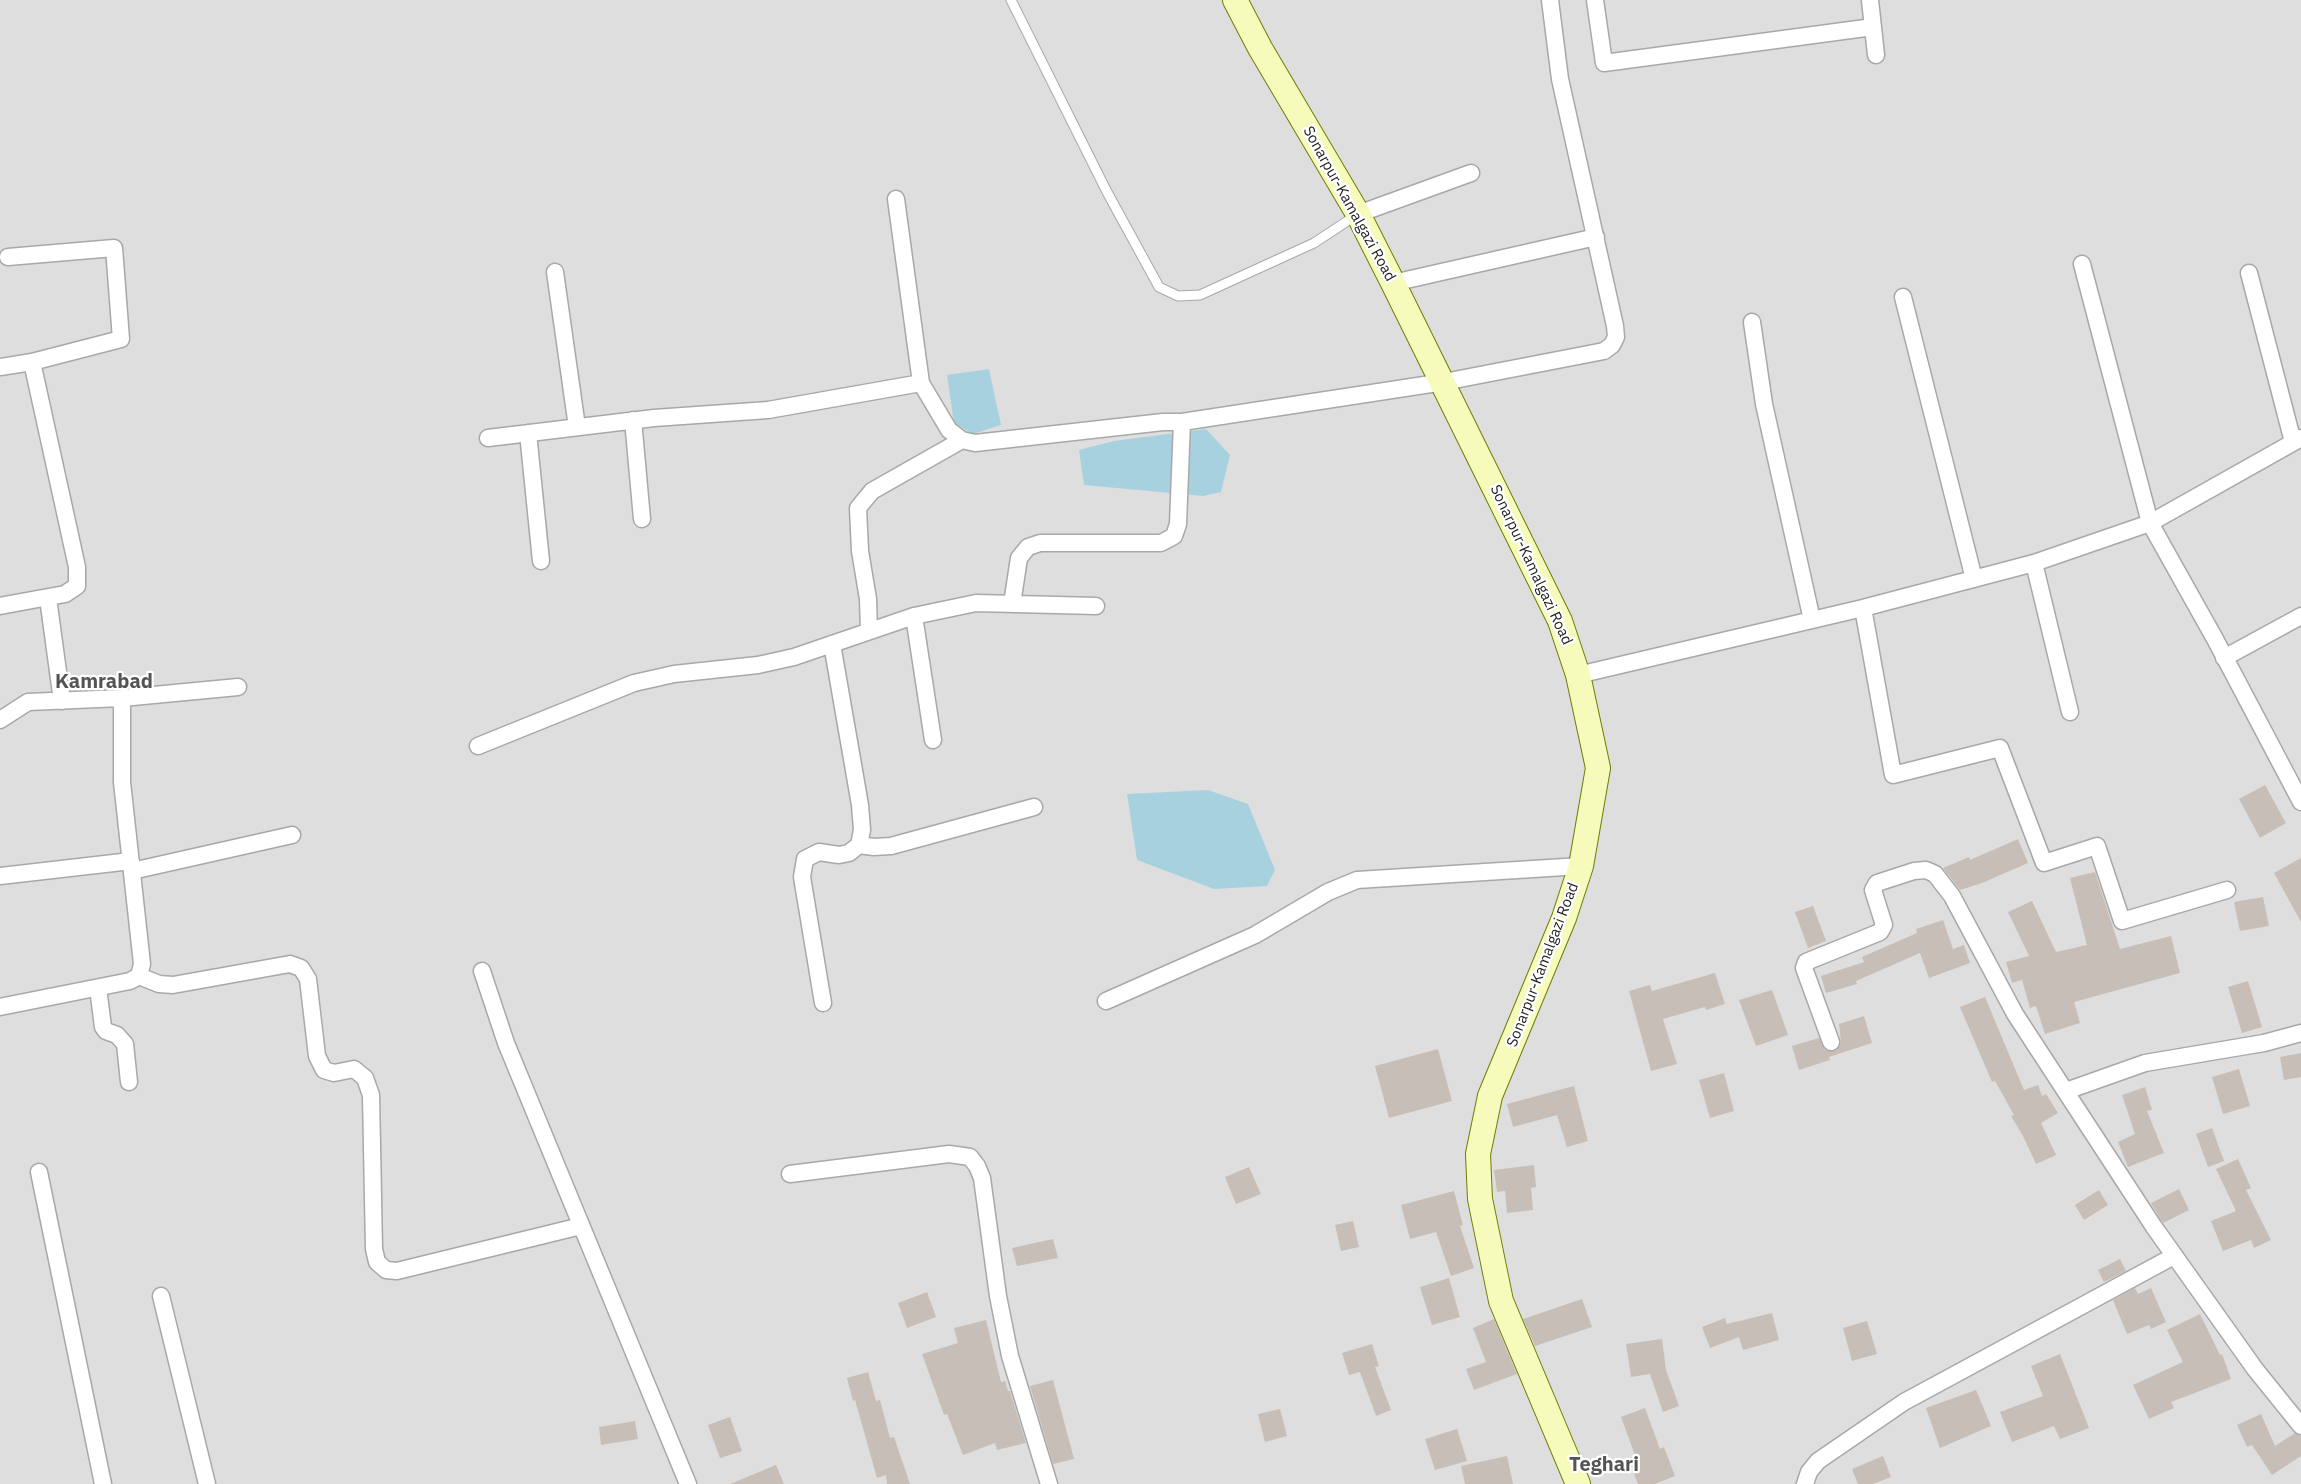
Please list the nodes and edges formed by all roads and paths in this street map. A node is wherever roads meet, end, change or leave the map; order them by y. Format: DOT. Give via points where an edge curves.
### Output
graph roads {
  1 [pos="1011,0"];
  2 [pos="1235,0"];
  3 [pos="1550,0"];
  4 [pos="1595,0"];
  5 [pos="1870,0"];
  6 [pos="1873,27"];
  7 [pos="1876,55"];
  8 [pos="1471,173"];
  9 [pos="896,200"];
  10 [pos="1358,214"];
  11 [pos="1596,237"];
  12 [pos="8,257"];
  13 [pos="2082,264"];
  14 [pos="555,272"];
  15 [pos="2249,273"];
  16 [pos="1393,283"];
  17 [pos="1902,297"];
  18 [pos="1752,322"];
  19 [pos="32,362"];
  20 [pos="0,367"];
  21 [pos="1444,382"];
  22 [pos="921,383"];
  23 [pos="633,420"];
  24 [pos="1182,422"];
  25 [pos="577,427"];
  26 [pos="528,433"];
  27 [pos="488,438"];
  28 [pos="962,440"];
  29 [pos="2297,440"];
  30 [pos="642,520"];
  31 [pos="2150,523"];
  32 [pos="541,561"];
  33 [pos="2034,563"];
  34 [pos="1974,579"];
  35 [pos="48,598"];
  36 [pos="1012,604"];
  37 [pos="0,606"];
  38 [pos="1096,606"];
  39 [pos="1863,608"];
  40 [pos="914,616"];
  41 [pos="2301,616"];
  42 [pos="1812,620"];
  43 [pos="870,631"];
  44 [pos="832,644"];
  45 [pos="2224,658"];
  46 [pos="1578,675"];
  47 [pos="238,687"];
  48 [pos="122,698"];
  49 [pos="62,701"];
  50 [pos="2070,712"];
  51 [pos="0,720"];
  52 [pos="933,740"];
  53 [pos="478,746"];
  54 [pos="2301,802"];
  55 [pos="1034,807"];
  56 [pos="292,835"];
  57 [pos="859,844"];
  58 [pos="132,866"];
  59 [pos="1581,866"];
  60 [pos="0,876"];
  61 [pos="2227,890"];
  62 [pos="482,971"];
  63 [pos="139,976"];
  64 [pos="98,988"];
  65 [pos="1106,1001"];
  66 [pos="823,1002"];
  67 [pos="0,1007"];
  68 [pos="2301,1033"];
  69 [pos="1831,1042"];
  70 [pos="129,1082"];
  71 [pos="2066,1091"];
  72 [pos="39,1172"];
  73 [pos="790,1174"];
  74 [pos="581,1226"];
  75 [pos="2174,1256"];
  76 [pos="161,1296"];
  77 [pos="2301,1426"];
  78 [pos="103,1484"];
  79 [pos="207,1484"];
  80 [pos="688,1484"];
  81 [pos="1049,1484"];
  82 [pos="1578,1484"];
  83 [pos="1805,1484"];
  1 -- 10 [label="lane" via="1107,192 1160,287 1178,296 1200,295 1314,243"];
  2 -- 10 [label="main road, Sonarpur-Kamalgazi Road"];
  3 -- 11 [label="street" via="1560,80"];
  4 -- 6 [label="street" via="1604,63"];
  5 -- 6 [label="street"];
  6 -- 7 [label="street"];
  8 -- 10 [label="street"];
  9 -- 22 [label="street"];
  10 -- 16 [label="main road, Sonarpur-Kamalgazi Road"];
  11 -- 16 [label="street"];
  11 -- 21 [label="street" via="1615,326 1616,336 1612,345 1604,351"];
  12 -- 19 [label="street" via="114,248 121,339"];
  13 -- 31 [label="street"];
  14 -- 25 [label="street"];
  15 -- 29 [label="street"];
  16 -- 21 [label="main road, Sonarpur-Kamalgazi Road"];
  17 -- 34 [label="street"];
  18 -- 42 [label="street" via="1764,404"];
  19 -- 20 [label="street"];
  19 -- 35 [label="street" via="77,567 76,586 65,594"];
  21 -- 24 [label="street"];
  21 -- 46 [label="main road, Sonarpur-Kamalgazi Road" via="1560,621"];
  22 -- 23 [label="street" via="768,410"];
  22 -- 28 [label="street" via="949,430"];
  23 -- 25 [label="street"];
  23 -- 30 [label="street"];
  24 -- 28 [label="street" via="975,443"];
  24 -- 36 [label="street" via="1178,524 1174,536 1161,543 1040,543 1028,547 1019,558"];
  25 -- 26 [label="street"];
  26 -- 27 [label="street"];
  26 -- 32 [label="street"];
  28 -- 43 [label="street" via="872,491 858,508"];
  29 -- 31 [label="street"];
  31 -- 33 [label="street"];
  31 -- 45 [label="street"];
  33 -- 34 [label="street"];
  33 -- 50 [label="street"];
  34 -- 39 [label="street"];
  35 -- 37 [label="street"];
  35 -- 49 [label="street"];
  36 -- 38 [label="street"];
  36 -- 40 [label="street" via="976,603"];
  39 -- 42 [label="street"];
  39 -- 61 [label="street" via="1893,775 2000,748 2044,863 2097,846 2122,921"];
  40 -- 43 [label="street"];
  40 -- 52 [label="street"];
  41 -- 45 [label="street"];
  42 -- 46 [label="street"];
  43 -- 44 [label="street"];
  44 -- 53 [label="street" via="758,665 674,674 634,683"];
  44 -- 57 [label="street" via="860,805 862,830"];
  45 -- 54 [label="street"];
  46 -- 59 [label="main road, Sonarpur-Kamalgazi Road" via="1598,768"];
  47 -- 48 [label="street"];
  48 -- 49 [label="street"];
  48 -- 58 [label="street" via="122,782"];
  49 -- 51 [label="street" via="28,702"];
  55 -- 57 [label="street" via="891,846"];
  56 -- 58 [label="street"];
  57 -- 66 [label="street" via="850,853 819,852 805,859 802,877"];
  58 -- 60 [label="street"];
  58 -- 63 [label="street" via="142,964"];
  59 -- 65 [label="street" via="1357,880 1328,892 1255,935"];
  59 -- 82 [label="main road, Sonarpur-Kamalgazi Road" via="1564,918 1490,1096 1478,1154 1480,1199 1501,1301"];
  62 -- 74 [label="street" via="506,1043"];
  63 -- 64 [label="street"];
  63 -- 74 [label="street" via="159,984 173,985 290,964 301,968 308,979 317,1056 324,1070 334,1073 354,1069 365,1078 371,1095 374,1250 377,1262 386,1270 397,1271"];
  64 -- 67 [label="street"];
  64 -- 70 [label="street" via="103,1026 125,1044"];
  68 -- 71 [label="street" via="2264,1043 2145,1064"];
  69 -- 71 [label="street" via="1804,968 1806,962 1880,932 1884,925 1873,890 1877,883 1926,870 1935,874 1952,896 2015,1014"];
  71 -- 75 [label="street"];
  72 -- 78 [label="street"];
  73 -- 81 [label="street" via="949,1154 970,1157 982,1178 998,1296 1010,1356"];
  74 -- 80 [label="street"];
  75 -- 77 [label="street" via="2255,1369"];
  75 -- 83 [label="street" via="1904,1402 1818,1461 1808,1472"];
  76 -- 79 [label="street"];
}
